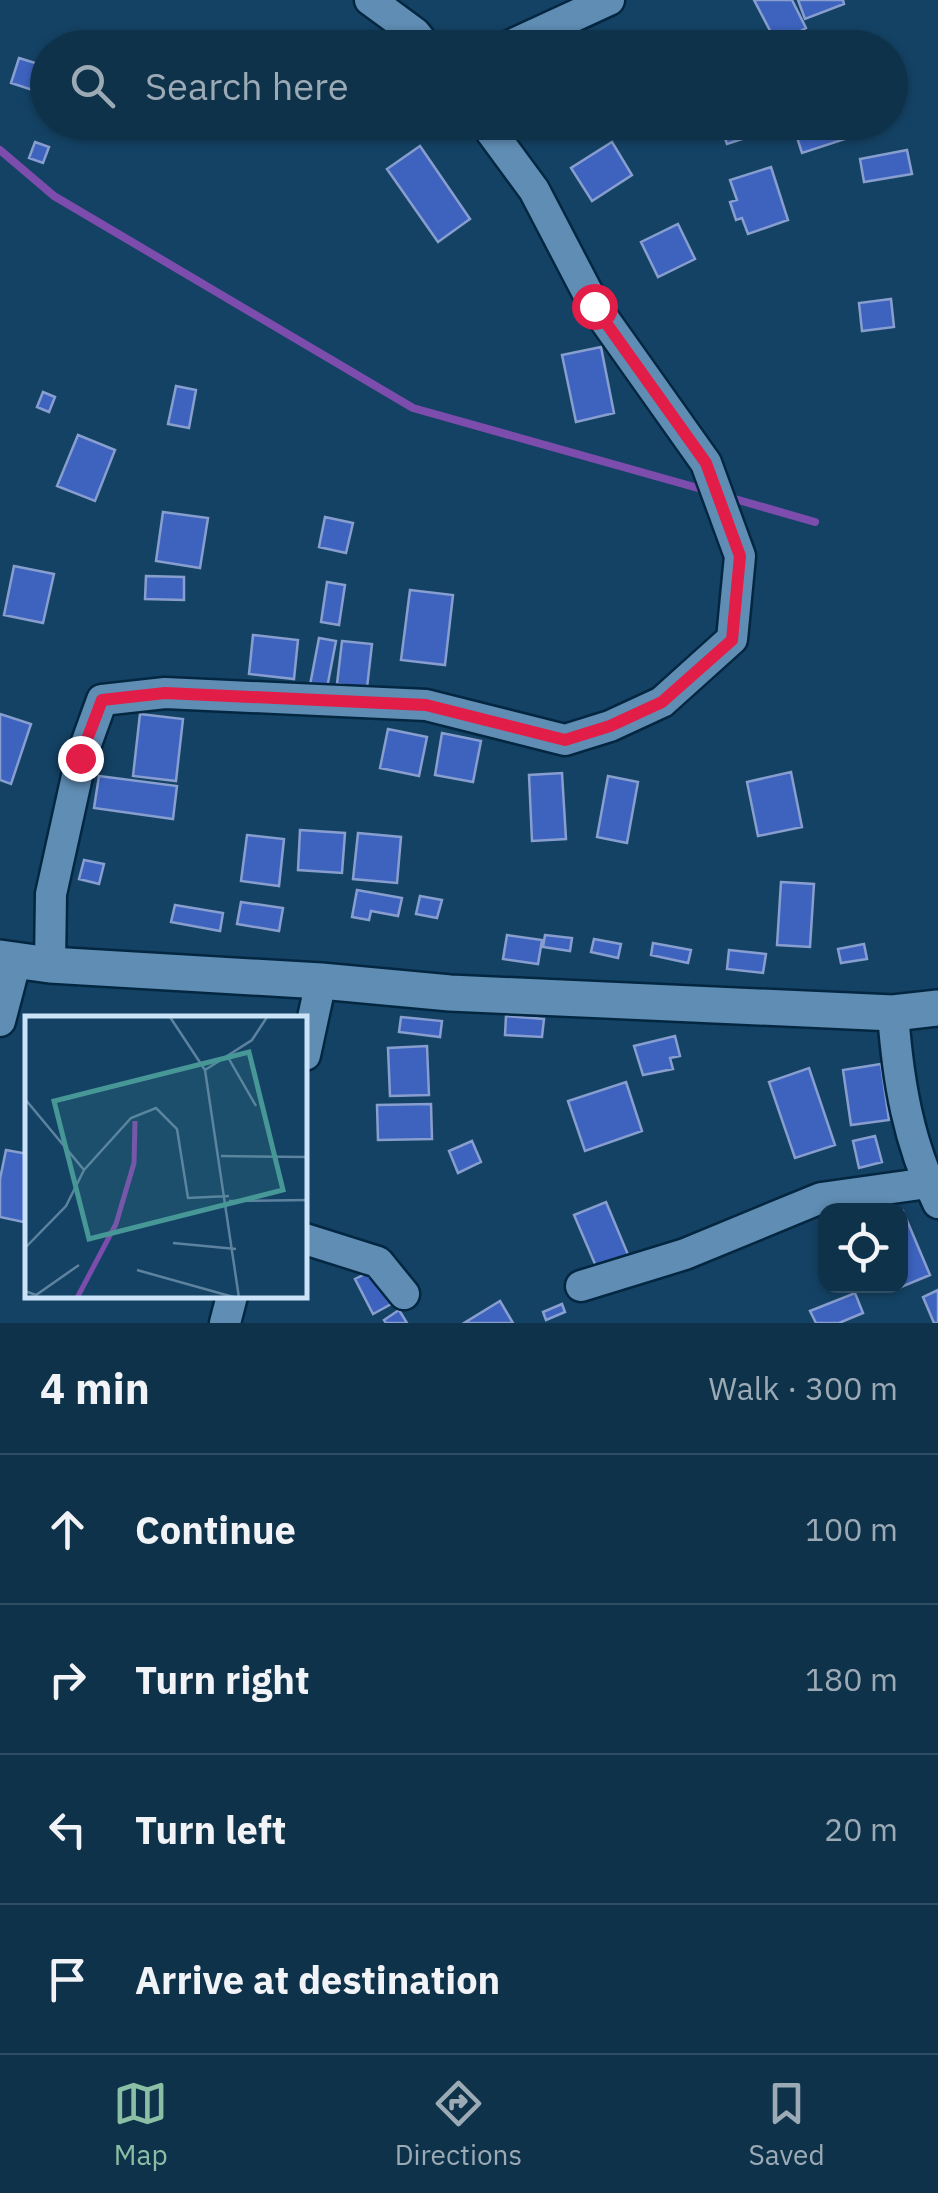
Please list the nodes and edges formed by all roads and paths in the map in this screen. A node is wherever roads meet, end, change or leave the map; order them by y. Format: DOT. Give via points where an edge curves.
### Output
graph roads {
  1 [pos="370,0"];
  2 [pos="609,0"];
  3 [pos="411,30"];
  4 [pos="544,30"];
  5 [pos="497,140"];
  6 [pos="22,961"];
  7 [pos="322,981"];
  8 [pos="938,1008"];
  9 [pos="893,1013"];
  10 [pos="0,1022"];
  11 [pos="308,1042"];
  12 [pos="933,1193"];
  13 [pos="308,1240"];
  14 [pos="581,1286"];
  15 [pos="404,1294"];
  16 [pos="231,1298"];
  17 [pos="225,1323"];
  1 -- 3 [label="street"];
  2 -- 4 [label="street"];
  5 -- 6 [label="street" via="534,190 594,306 706,463 740,556 732,640 662,702 565,740 426,705 165,693 102,700 80,758 52,894"];
  6 -- 7 [label="street"];
  6 -- 10 [label="street"];
  7 -- 9 [label="street"];
  7 -- 11 [label="street"];
  8 -- 9 [label="street"];
  9 -- 12 [label="street" via="899,1088"];
  12 -- 14 [label="street" via="821,1198 685,1254"];
  13 -- 15 [label="street" via="378,1262"];
  16 -- 17 [label="street"];
}
